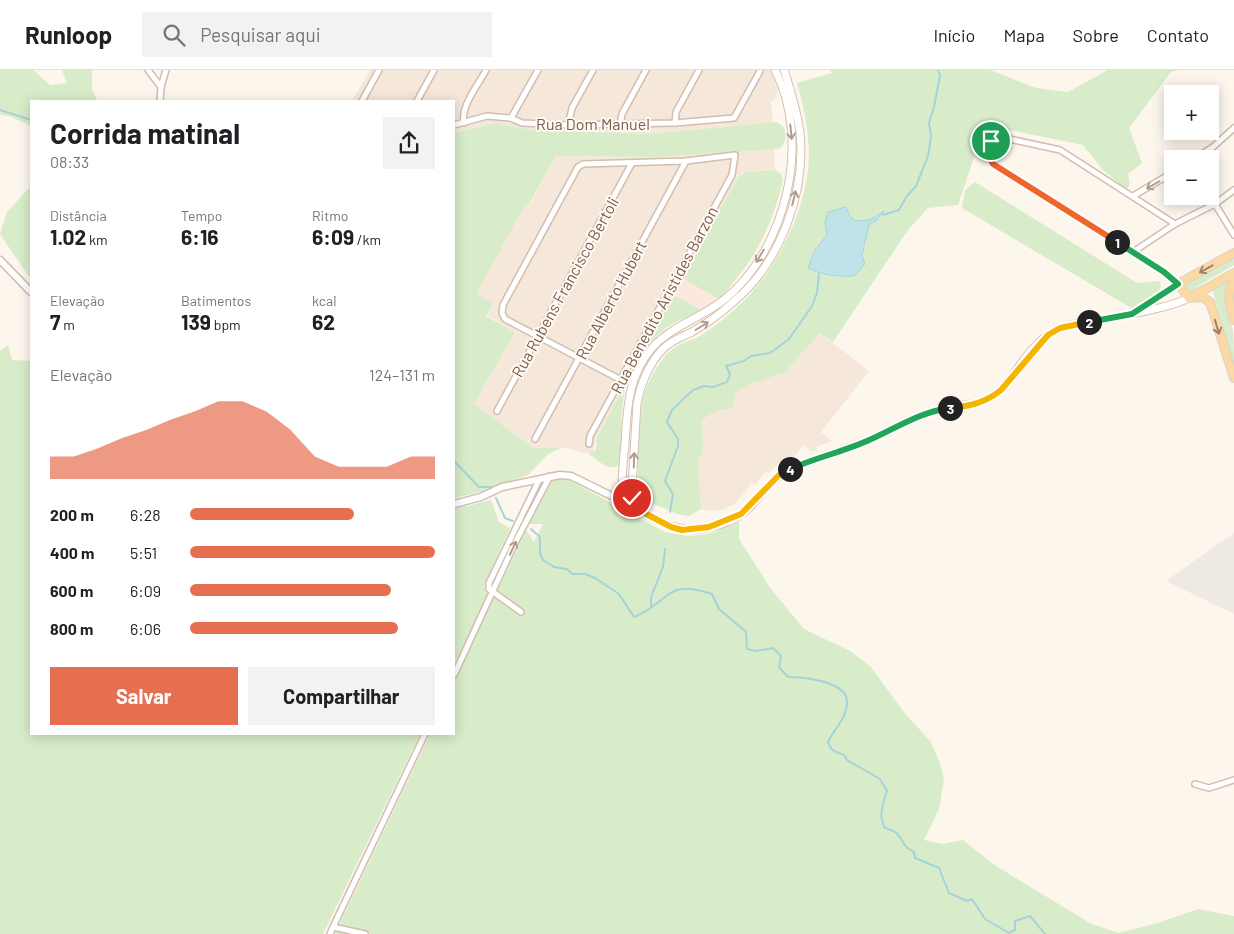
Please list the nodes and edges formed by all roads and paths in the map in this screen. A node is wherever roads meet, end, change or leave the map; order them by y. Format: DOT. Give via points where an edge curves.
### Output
graph roads {
  1 [pos="148,70"];
  2 [pos="166,70"];
  3 [pos="379,70"];
  4 [pos="434,70"];
  5 [pos="486,70"];
  6 [pos="538,70"];
  7 [pos="593,70"];
  8 [pos="646,70"];
  9 [pos="698,70"];
  10 [pos="775,70"];
  11 [pos="784,70"];
  12 [pos="760,71"];
  13 [pos="161,87"];
  14 [pos="160,100"];
  15 [pos="363,100"];
  16 [pos="418,100"];
  17 [pos="791,104"];
  18 [pos="789,113"];
  19 [pos="797,113"];
  20 [pos="511,118"];
  21 [pos="464,123"];
  22 [pos="675,123"];
  23 [pos="455,125"];
  24 [pos="568,125"];
  25 [pos="620,125"];
  26 [pos="1234,128"];
  27 [pos="1208,150"];
  28 [pos="796,152"];
  29 [pos="686,161"];
  30 [pos="792,161"];
  31 [pos="800,161"];
  32 [pos="632,164"];
  33 [pos="1164,178"];
  34 [pos="1234,190"];
  35 [pos="1133,196"];
  36 [pos="1219,201"];
  37 [pos="1213,205"];
  38 [pos="1216,205"];
  39 [pos="1175,224"];
  40 [pos="1234,235"];
  41 [pos="1133,252"];
  42 [pos="1234,253"];
  43 [pos="0,260"];
  44 [pos="1234,272"];
  45 [pos="1234,280"];
  46 [pos="1178,284"];
  47 [pos="30,291"];
  48 [pos="1189,298"];
  49 [pos="1132,314"];
  50 [pos="1234,320"];
  51 [pos="538,337"];
  52 [pos="579,359"];
  53 [pos="1234,378"];
  54 [pos="621,380"];
  55 [pos="497,411"];
  56 [pos="535,439"];
  57 [pos="589,444"];
  58 [pos="550,476"];
  59 [pos="538,480"];
  60 [pos="622,485"];
  61 [pos="632,486"];
  62 [pos="622,501"];
  63 [pos="455,504"];
  64 [pos="635,508"];
  65 [pos="493,592"];
  66 [pos="521,612"];
  67 [pos="455,673"];
  68 [pos="426,735"];
  69 [pos="1234,780"];
  70 [pos="1195,784"];
  71 [pos="333,927"];
  72 [pos="330,934"];
  73 [pos="365,934"];
  1 -- 13 [label="street"];
  2 -- 13 [label="street"];
  3 -- 15 [label="street"];
  4 -- 16 [label="street"];
  5 -- 21 [label="street" via="466,106"];
  6 -- 20 [label="street"];
  7 -- 24 [label="street" via="570,113"];
  8 -- 25 [label="street" via="622,114"];
  9 -- 22 [label="street" via="676,112"];
  10 -- 17 [label="main road"];
  11 -- 17 [label="main road"];
  12 -- 22 [label="street, Rua Dom Manuel" via="734,118"];
  13 -- 14 [label="street"];
  17 -- 18 [label="main road"];
  17 -- 19 [label="main road"];
  18 -- 19 [label="main road"];
  18 -- 28 [label="main road, one-way"];
  19 -- 28 [label="main road"];
  20 -- 21 [label="street, Rua Dom Manuel" via="487,116"];
  20 -- 24 [label="street, Rua Dom Manuel" via="522,123"];
  21 -- 23 [label="street, Rua Dom Manuel"];
  22 -- 25 [label="street, Rua Dom Manuel"];
  24 -- 25 [label="street, Rua Dom Manuel"];
  26 -- 27 [label="street"];
  28 -- 30 [label="main road"];
  28 -- 31 [label="main road"];
  29 -- 32 [label="street"];
  29 -- 52 [label="street, Rua Alberto Hubert"];
  29 -- 54 [label="street, Rua Benedito Aristides Barzon" via="735,155 732,174"];
  30 -- 31 [label="main road"];
  30 -- 60 [label="main road, one-way" via="778,221 745,278 706,314 664,337 640,366 627,406"];
  61 -- 31 [label="main road, one-way" via="637,404 648,372 662,350 734,302 768,261 789,217"];
  32 -- 51 [label="street, Rua Rubens Francisco Bertoli"];
  32 -- 51 [label="street" via="588,163 578,168 503,305 505,319"];
  33 -- 35 [label="street, one-way"];
  34 -- 36 [label="street"];
  35 -- 39 [label="street"];
  35 -- 41 [label="street" via="1060,150 1000,137 991,141 988,156 993,164"];
  37 -- 39 [label="street"];
  38 -- 40 [label="street"];
  39 -- 41 [label="street"];
  41 -- 46 [label="street"];
  42 -- 46 [label="main road, one-way"];
  43 -- 47 [label="street"];
  44 -- 48 [label="main road"];
  45 -- 50 [label="main road" via="1228,299"];
  46 -- 48 [label="main road"];
  46 -- 49 [label="main road"];
  48 -- 49 [label="main road"];
  48 -- 53 [label="main road, one-way" via="1202,297 1210,302"];
  49 -- 64 [label="main road" via="1060,328 1039,343 994,396 970,406 935,410 836,453 791,468 778,476 741,514 723,523 682,530"];
  51 -- 52 [label="street"];
  51 -- 55 [label="street, Rua Rubens Francisco Bertoli"];
  52 -- 54 [label="street"];
  52 -- 56 [label="street, Rua Alberto Hubert"];
  54 -- 57 [label="street, Rua Benedito Aristides Barzon" via="590,436"];
  58 -- 59 [label="street"];
  58 -- 62 [label="street" via="571,476"];
  65 -- 58 [label="street, one-way"];
  59 -- 63 [label="street" via="502,487"];
  59 -- 65 [label="street" via="489,583"];
  60 -- 61 [label="street"];
  60 -- 62 [label="main road"];
  61 -- 64 [label="main road"];
  62 -- 64 [label="main road"];
  65 -- 66 [label="street"];
  65 -- 67 [label="street"];
  68 -- 71 [label="street"];
  69 -- 70 [label="street" via="1209,788"];
  71 -- 72 [label="street"];
  71 -- 73 [label="street"];
}
